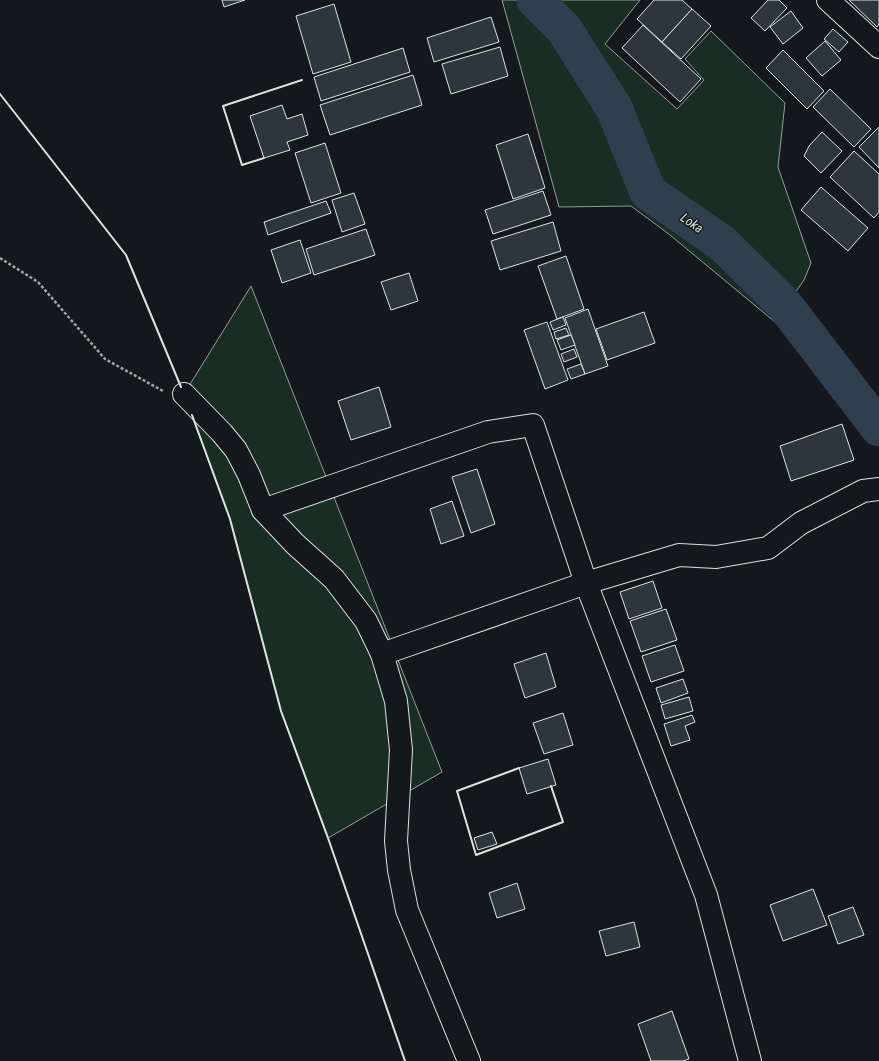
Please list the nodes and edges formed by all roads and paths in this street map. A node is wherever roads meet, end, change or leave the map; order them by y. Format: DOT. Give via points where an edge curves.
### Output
graph roads {
  1 [pos="828,0"];
  2 [pos="879,47"];
  3 [pos="0,258"];
  4 [pos="184,394"];
  5 [pos="879,488"];
  6 [pos="263,510"];
  7 [pos="586,583"];
  8 [pos="382,654"];
  9 [pos="469,1061"];
  10 [pos="750,1061"];
  1 -- 2 [label="street"];
  3 -- 4 [label="path" via="38,282 105,359 174,396"];
  4 -- 6 [label="street" via="236,450"];
  5 -- 7 [label="street" via="863,491 801,523 768,548 716,556 679,555"];
  6 -- 7 [label="street" via="488,432 533,425"];
  6 -- 8 [label="street" via="295,544 334,579 366,622"];
  7 -- 8 [label="street"];
  7 -- 10 [label="street" via="706,895"];
  8 -- 9 [label="street" via="396,701 401,750 396,841 398,870 407,910"];
}
